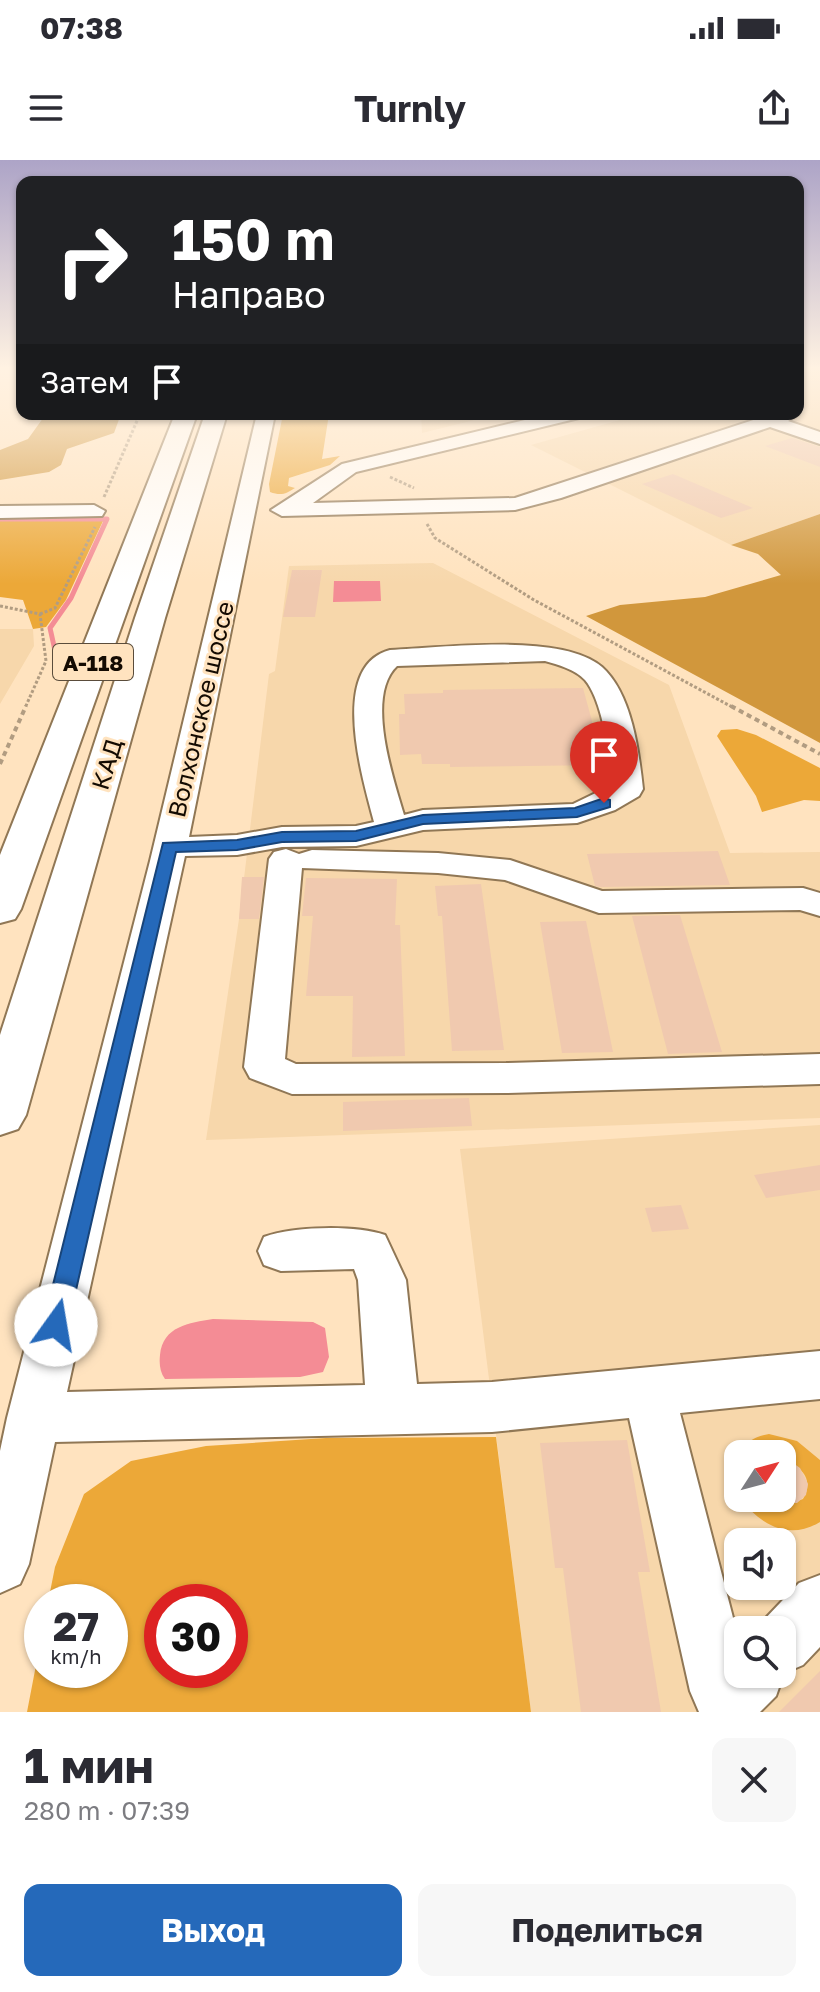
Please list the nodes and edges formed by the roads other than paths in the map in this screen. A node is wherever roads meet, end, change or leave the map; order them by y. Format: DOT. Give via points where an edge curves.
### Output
graph roads {
  1 [pos="177,438"];
  2 [pos="208,438"];
  3 [pos="261,438"];
  4 [pos="473,438"];
  5 [pos="717,438"];
  6 [pos="292,510"];
  7 [pos="94,511"];
  8 [pos="245,511"];
  9 [pos="0,512"];
  10 [pos="392,827"];
  11 [pos="168,854"];
  12 [pos="286,859"];
  13 [pos="820,905"];
  14 [pos="0,909"];
  15 [pos="820,1069"];
  16 [pos="0,1115"];
  17 [pos="281,1251"];
  18 [pos="820,1375"];
  19 [pos="649,1393"];
  20 [pos="393,1408"];
  21 [pos="33,1418"];
  22 [pos="0,1564"];
  23 [pos="820,1604"];
  24 [pos="796,1629"];
  25 [pos="735,1696"];
  1 -- 14 [label="highway, КАД / А-118"];
  2 -- 16 [label="highway, КАД / А-118"];
  3 -- 8 [label="street, Волхонское шоссе"];
  4 -- 6 [label="street" via="349,468"];
  5 -- 6 [label="street" via="515,504"];
  6 -- 8 [label="street"];
  7 -- 9 [label="street"];
  8 -- 11 [label="street, Волхонское шоссе"];
  10 -- 10 [label="street" via="423,820 577,813 628,789 627,766 594,674 545,653 390,658 381,663 369,684 370,738"];
  10 -- 11 [label="street" via="356,836 282,837"];
  11 -- 12 [label="street"];
  11 -- 21 [label="street, Волхонское шоссе"];
  12 -- 13 [label="street" via="510,870 599,902 803,899"];
  12 -- 15 [label="street" via="264,1067 292,1079"];
  17 -- 20 [label="street" via="369,1249 382,1280"];
  18 -- 19 [label="street"];
  19 -- 20 [label="street" via="492,1407"];
  19 -- 25 [label="street" via="721,1691"];
  20 -- 21 [label="street"];
  21 -- 22 [label="street, Волхонское шоссе"];
  23 -- 24 [label="street"];
}
